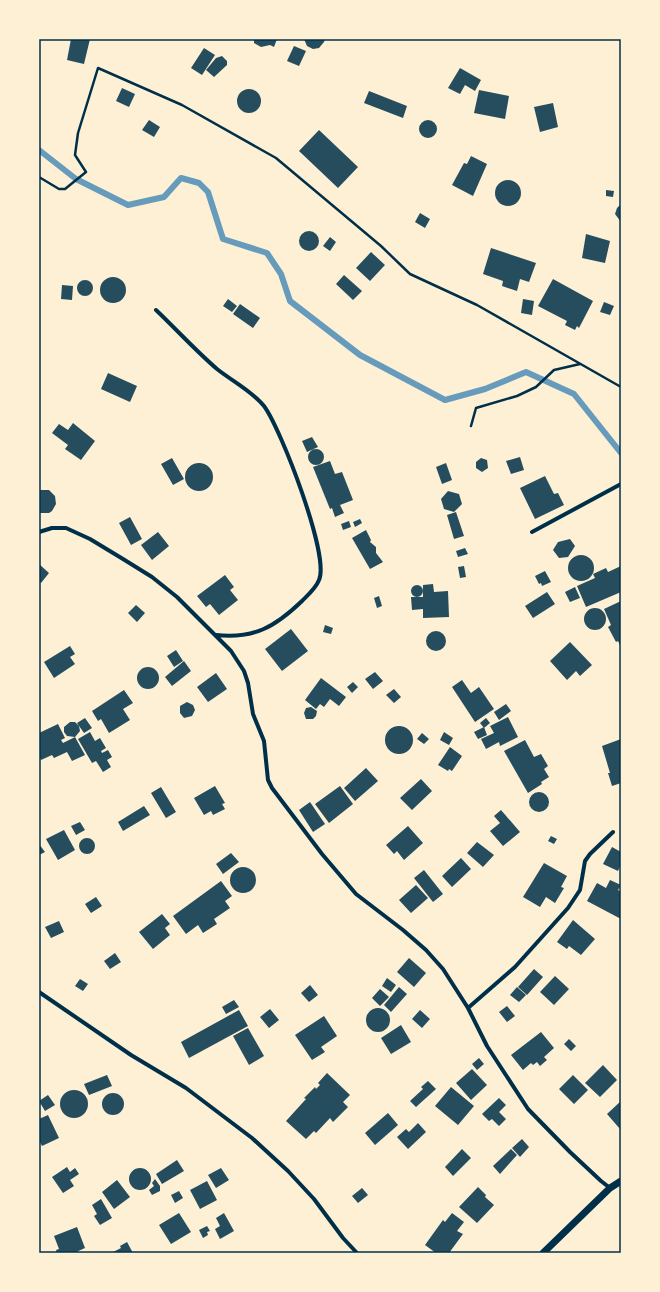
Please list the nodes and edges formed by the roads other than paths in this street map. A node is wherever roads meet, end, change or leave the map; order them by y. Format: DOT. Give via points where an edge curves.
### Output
graph roads {
  1 [pos="156,310"];
  2 [pos="621,484"];
  3 [pos="39,532"];
  4 [pos="532,532"];
  5 [pos="216,635"];
  6 [pos="613,832"];
  7 [pos="39,992"];
  8 [pos="468,1008"];
  9 [pos="621,1181"];
  10 [pos="610,1188"];
  11 [pos="357,1253"];
  12 [pos="543,1253"];
  1 -- 5 [label="street" via="217,369 264,406 290,458 303,493 319,557 320,580 286,616 256,632 236,637"];
  2 -- 4 [label="street"];
  3 -- 5 [label="street" via="52,528 66,528 90,539 177,597"];
  5 -- 8 [label="street" via="231,651 244,671 253,714 264,741 268,780 272,788 356,894 398,926 444,969"];
  6 -- 8 [label="street" via="585,861 580,890 568,908 515,967"];
  7 -- 11 [label="street" via="186,1088 252,1138 314,1199"];
  8 -- 10 [label="street" via="487,1046 528,1109"];
  9 -- 10 [label="street"];
  10 -- 12 [label="street"];
}
